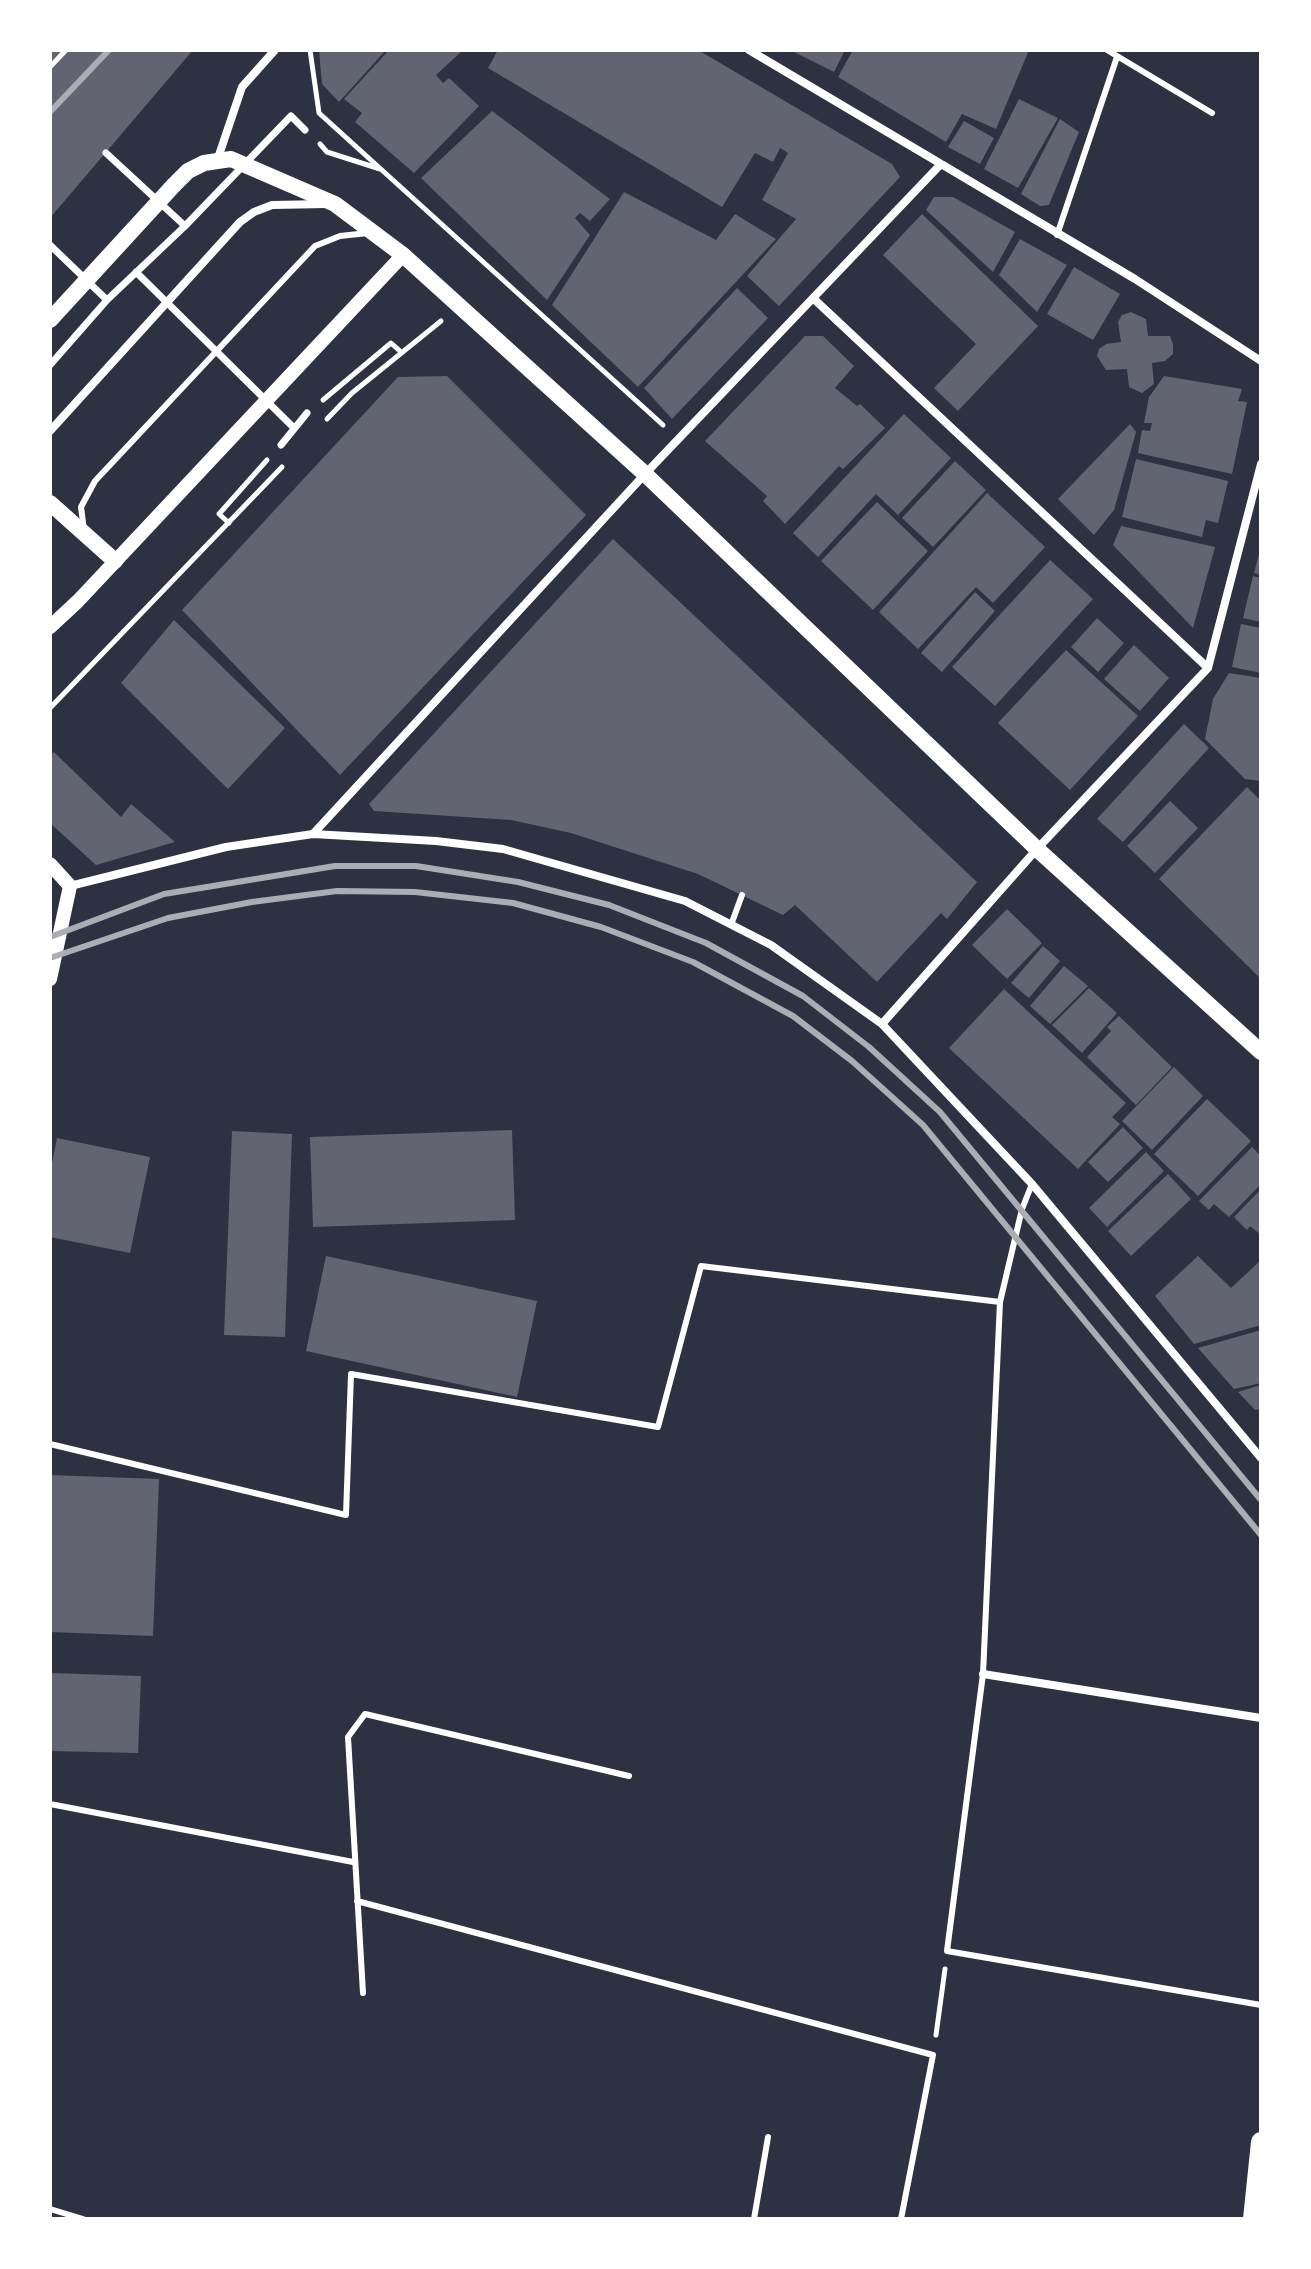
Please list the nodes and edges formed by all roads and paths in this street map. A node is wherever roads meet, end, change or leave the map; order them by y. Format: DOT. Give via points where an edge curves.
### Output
graph roads {
  1 [pos="66,50"];
  2 [pos="275,50"];
  3 [pos="310,50"];
  4 [pos="749,50"];
  5 [pos="1107,50"];
  6 [pos="1117,57"];
  7 [pos="50,67"];
  8 [pos="1212,113"];
  9 [pos="305,130"];
  10 [pos="106,153"];
  11 [pos="218,158"];
  12 [pos="941,164"];
  13 [pos="381,169"];
  14 [pos="335,204"];
  15 [pos="185,226"];
  16 [pos="376,232"];
  17 [pos="1057,235"];
  18 [pos="50,245"];
  19 [pos="403,255"];
  20 [pos="136,272"];
  21 [pos="107,300"];
  22 [pos="815,300"];
  23 [pos="445,318"];
  24 [pos="50,320"];
  25 [pos="402,353"];
  26 [pos="1261,361"];
  27 [pos="50,365"];
  28 [pos="307,413"];
  29 [pos="321,425"];
  30 [pos="664,426"];
  31 [pos="293,427"];
  32 [pos="50,431"];
  33 [pos="281,445"];
  34 [pos="290,458"];
  35 [pos="1261,464"];
  36 [pos="645,474"];
  37 [pos="50,503"];
  38 [pos="229,523"];
  39 [pos="84,533"];
  40 [pos="115,561"];
  41 [pos="50,627"];
  42 [pos="1208,668"];
  43 [pos="50,708"];
  44 [pos="313,834"];
  45 [pos="1037,849"];
  46 [pos="50,864"];
  47 [pos="70,886"];
  48 [pos="742,895"];
  49 [pos="731,925"];
  50 [pos="50,979"];
  51 [pos="882,1024"];
  52 [pos="1261,1052"];
  53 [pos="1032,1184"];
  54 [pos="1000,1302"];
  55 [pos="50,1444"];
  56 [pos="1261,1458"];
  57 [pos="983,1674"];
  58 [pos="1261,1718"];
  59 [pos="629,1776"];
  60 [pos="50,1804"];
  61 [pos="353,1862"];
  62 [pos="357,1901"];
  63 [pos="947,1951"];
  64 [pos="363,1993"];
  65 [pos="1261,2005"];
  66 [pos="933,2055"];
  67 [pos="768,2137"];
  68 [pos="1261,2142"];
  69 [pos="50,2209"];
  70 [pos="83,2219"];
  71 [pos="754,2219"];
  72 [pos="901,2219"];
  73 [pos="1253,2219"];
  1 -- 7 [label="path"];
  2 -- 11 [label="street" via="242,87"];
  3 -- 13 [label="path" via="319,113"];
  4 -- 12 [label="street"];
  5 -- 6 [label="lane"];
  6 -- 8 [label="lane"];
  6 -- 17 [label="lane"];
  9 -- 13 [label="path" via="327,152"];
  9 -- 15 [label="street" via="291,116"];
  10 -- 15 [label="street"];
  11 -- 14 [label="main road" via="247,165"];
  11 -- 24 [label="main road" via="188,171"];
  12 -- 17 [label="street"];
  12 -- 22 [label="street"];
  13 -- 30 [label="path"];
  14 -- 16 [label="main road"];
  14 -- 32 [label="street" via="272,205 240,222"];
  15 -- 20 [label="street"];
  16 -- 19 [label="main road"];
  16 -- 39 [label="lane" via="340,236 315,246 95,481 81,507"];
  17 -- 26 [label="street"];
  18 -- 21 [label="street"];
  19 -- 36 [label="main road"];
  19 -- 40 [label="street"];
  20 -- 21 [label="street"];
  20 -- 31 [label="street"];
  21 -- 27 [label="street"];
  22 -- 36 [label="street"];
  22 -- 42 [label="street"];
  23 -- 25 [label="path"];
  25 -- 28 [label="path" via="391,343"];
  25 -- 29 [label="path"];
  28 -- 31 [label="street"];
  31 -- 33 [label="street"];
  33 -- 38 [label="path" via="219,514"];
  34 -- 38 [label="path"];
  35 -- 42 [label="street"];
  36 -- 44 [label="street"];
  36 -- 45 [label="main road"];
  37 -- 39 [label="main road"];
  38 -- 43 [label="path"];
  39 -- 40 [label="main road"];
  40 -- 41 [label="street"];
  42 -- 45 [label="street"];
  44 -- 47 [label="street" via="226,847"];
  44 -- 49 [label="street" via="503,849 685,901"];
  45 -- 51 [label="street"];
  45 -- 52 [label="main road"];
  46 -- 47 [label="street"];
  47 -- 50 [label="street"];
  48 -- 49 [label="lane"];
  49 -- 51 [label="street" via="771,945"];
  51 -- 53 [label="street"];
  53 -- 54 [label="lane"];
  53 -- 56 [label="street"];
  54 -- 55 [label="lane" via="701,1266 658,1427 351,1374 346,1515"];
  54 -- 57 [label="lane"];
  57 -- 58 [label="street"];
  57 -- 63 [label="lane"];
  59 -- 61 [label="lane" via="365,1714 348,1737"];
  60 -- 61 [label="lane"];
  61 -- 62 [label="lane"];
  62 -- 64 [label="lane"];
  62 -- 66 [label="lane"];
  63 -- 65 [label="lane"];
  63 -- 66 [label="path"];
  66 -- 72 [label="lane"];
  67 -- 71 [label="lane"];
  68 -- 73 [label="main road"];
  69 -- 70 [label="lane"];
}
